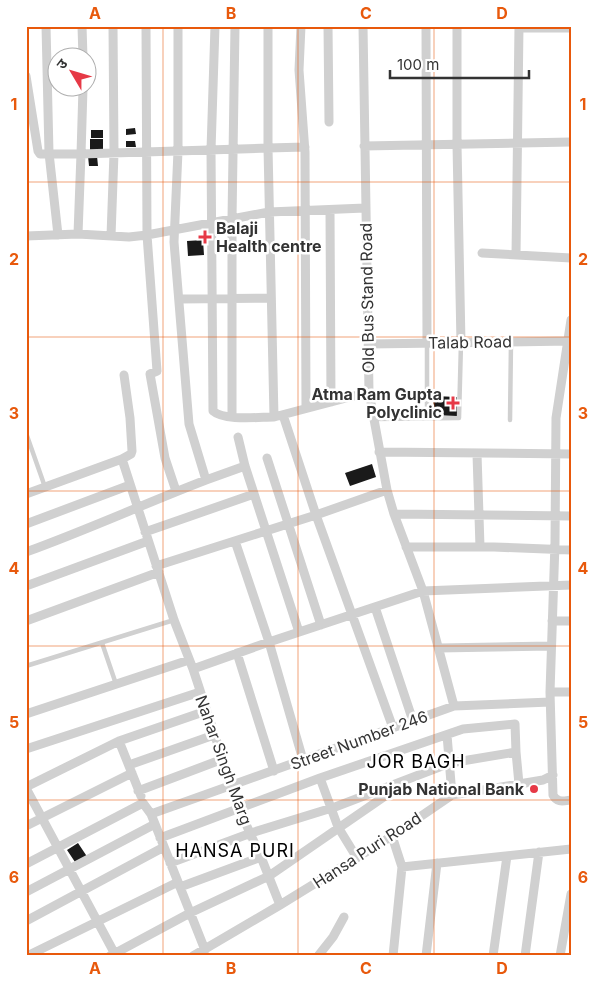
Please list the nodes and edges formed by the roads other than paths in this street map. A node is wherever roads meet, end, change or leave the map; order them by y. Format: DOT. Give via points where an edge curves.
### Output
graph roads {
  1 [pos="46,26"];
  2 [pos="82,26"];
  3 [pos="114,26"];
  4 [pos="146,26"];
  5 [pos="178,26"];
  6 [pos="215,26"];
  7 [pos="235,26"];
  8 [pos="268,26"];
  9 [pos="300,26"];
  10 [pos="328,26"];
  11 [pos="363,26"];
  12 [pos="426,26"];
  13 [pos="457,26"];
  14 [pos="519,27"];
  15 [pos="571,28"];
  16 [pos="83,48"];
  17 [pos="26,76"];
  18 [pos="83,98"];
  19 [pos="329,122"];
  20 [pos="571,142"];
  21 [pos="517,143"];
  22 [pos="457,145"];
  23 [pos="364,146"];
  24 [pos="428,146"];
  25 [pos="305,147"];
  26 [pos="268,148"];
  27 [pos="234,149"];
  28 [pos="211,150"];
  29 [pos="147,151"];
  30 [pos="178,151"];
  31 [pos="49,153"];
  32 [pos="114,153"];
  33 [pos="81,154"];
  34 [pos="365,208"];
  35 [pos="330,210"];
  36 [pos="306,211"];
  37 [pos="268,212"];
  38 [pos="232,219"];
  39 [pos="211,223"];
  40 [pos="175,230"];
  41 [pos="78,234"];
  42 [pos="58,235"];
  43 [pos="147,235"];
  44 [pos="26,236"];
  45 [pos="111,236"];
  46 [pos="482,253"];
  47 [pos="516,255"];
  48 [pos="571,258"];
  49 [pos="233,298"];
  50 [pos="271,298"];
  51 [pos="212,299"];
  52 [pos="179,300"];
  53 [pos="571,320"];
  54 [pos="569,341"];
  55 [pos="511,342"];
  56 [pos="427,343"];
  57 [pos="461,343"];
  58 [pos="369,344"];
  59 [pos="124,375"];
  60 [pos="369,392"];
  61 [pos="330,402"];
  62 [pos="306,408"];
  63 [pos="232,416"];
  64 [pos="278,416"];
  65 [pos="427,418"];
  66 [pos="374,419"];
  67 [pos="510,420"];
  68 [pos="26,433"];
  69 [pos="238,437"];
  70 [pos="379,452"];
  71 [pos="476,454"];
  72 [pos="556,454"];
  73 [pos="571,454"];
  74 [pos="267,458"];
  75 [pos="122,459"];
  76 [pos="245,466"];
  77 [pos="206,480"];
  78 [pos="130,485"];
  79 [pos="45,487"];
  80 [pos="387,490"];
  81 [pos="176,491"];
  82 [pos="26,494"];
  83 [pos="254,494"];
  84 [pos="138,509"];
  85 [pos="394,514"];
  86 [pos="316,515"];
  87 [pos="479,515"];
  88 [pos="556,516"];
  89 [pos="571,516"];
  90 [pos="26,524"];
  91 [pos="288,524"];
  92 [pos="266,531"];
  93 [pos="147,537"];
  94 [pos="235,541"];
  95 [pos="406,547"];
  96 [pos="480,547"];
  97 [pos="555,550"];
  98 [pos="571,550"];
  99 [pos="26,552"];
  100 [pos="158,569"];
  101 [pos="554,584"];
  102 [pos="571,584"];
  103 [pos="26,586"];
  104 [pos="423,591"];
  105 [pos="375,607"];
  106 [pos="352,615"];
  107 [pos="174,620"];
  108 [pos="26,621"];
  109 [pos="552,621"];
  110 [pos="571,621"];
  111 [pos="321,625"];
  112 [pos="299,632"];
  113 [pos="269,642"];
  114 [pos="102,643"];
  115 [pos="552,646"];
  116 [pos="439,648"];
  117 [pos="237,653"];
  118 [pos="191,665"];
  119 [pos="26,666"];
  120 [pos="116,684"];
  121 [pos="200,692"];
  122 [pos="550,692"];
  123 [pos="571,692"];
  124 [pos="550,702"];
  125 [pos="454,706"];
  126 [pos="206,711"];
  127 [pos="26,714"];
  128 [pos="413,721"];
  129 [pos="393,728"];
  130 [pos="214,735"];
  131 [pos="446,735"];
  132 [pos="119,741"];
  133 [pos="26,748"];
  134 [pos="516,752"];
  135 [pos="223,759"];
  136 [pos="303,760"];
  137 [pos="450,763"];
  138 [pos="130,769"];
  139 [pos="274,770"];
  140 [pos="553,776"];
  141 [pos="414,777"];
  142 [pos="320,778"];
  143 [pos="519,784"];
  144 [pos="232,786"];
  145 [pos="26,787"];
  146 [pos="138,791"];
  147 [pos="452,795"];
  148 [pos="571,800"];
  149 [pos="143,803"];
  150 [pos="332,807"];
  151 [pos="239,809"];
  152 [pos="151,814"];
  153 [pos="42,817"];
  154 [pos="155,824"];
  155 [pos="26,826"];
  156 [pos="338,827"];
  157 [pos="251,834"];
  158 [pos="392,836"];
  159 [pos="160,838"];
  160 [pos="164,847"];
  161 [pos="58,848"];
  162 [pos="571,848"];
  163 [pos="539,852"];
  164 [pos="507,856"];
  165 [pos="261,857"];
  166 [pos="357,858"];
  167 [pos="170,863"];
  168 [pos="437,863"];
  169 [pos="26,864"];
  170 [pos="402,867"];
  171 [pos="70,869"];
  172 [pos="269,876"];
  173 [pos="179,885"];
  174 [pos="82,891"];
  175 [pos="26,892"];
  176 [pos="571,894"];
  177 [pos="280,906"];
  178 [pos="190,913"];
  179 [pos="344,917"];
  180 [pos="26,921"];
  181 [pos="99,921"];
  182 [pos="205,950"];
  183 [pos="114,955"];
  184 [pos="27,956"];
  185 [pos="193,956"];
  186 [pos="318,956"];
  187 [pos="393,956"];
  188 [pos="426,956"];
  189 [pos="493,956"];
  190 [pos="525,956"];
  191 [pos="560,956"];
  1 -- 31 [label="street"];
  2 -- 16 [label="street"];
  3 -- 32 [label="street"];
  4 -- 29 [label="street"];
  5 -- 30 [label="street"];
  6 -- 28 [label="street"];
  7 -- 27 [label="street"];
  8 -- 26 [label="street"];
  9 -- 25 [label="street" via="299,70"];
  10 -- 19 [label="street"];
  11 -- 23 [label="street, Old Bus Stand Road"];
  12 -- 24 [label="street"];
  13 -- 22 [label="street"];
  14 -- 15 [label="street"];
  14 -- 21 [label="street"];
  17 -- 31 [label="street" via="38,151 42,155"];
  18 -- 33 [label="street"];
  20 -- 21 [label="street"];
  21 -- 22 [label="street"];
  21 -- 47 [label="street"];
  22 -- 24 [label="street"];
  22 -- 57 [label="street"];
  23 -- 24 [label="street"];
  23 -- 34 [label="street, Old Bus Stand Road"];
  24 -- 56 [label="street"];
  25 -- 26 [label="street"];
  25 -- 36 [label="street"];
  26 -- 27 [label="street"];
  26 -- 37 [label="street"];
  27 -- 28 [label="street"];
  27 -- 38 [label="street"];
  28 -- 30 [label="street"];
  28 -- 39 [label="street"];
  29 -- 30 [label="street"];
  29 -- 32 [label="street"];
  29 -- 43 [label="street"];
  30 -- 40 [label="street"];
  31 -- 33 [label="street"];
  31 -- 42 [label="street"];
  32 -- 33 [label="street"];
  32 -- 45 [label="street"];
  33 -- 41 [label="street"];
  34 -- 35 [label="street"];
  34 -- 58 [label="street, Old Bus Stand Road"];
  35 -- 36 [label="street"];
  35 -- 61 [label="street"];
  36 -- 37 [label="street"];
  36 -- 62 [label="street"];
  37 -- 38 [label="street"];
  37 -- 50 [label="street"];
  38 -- 39 [label="street"];
  38 -- 49 [label="street"];
  39 -- 40 [label="street"];
  39 -- 51 [label="street"];
  40 -- 43 [label="street"];
  40 -- 52 [label="street"];
  41 -- 42 [label="street"];
  41 -- 45 [label="street"];
  42 -- 44 [label="street"];
  43 -- 45 [label="street"];
  43 -- 81 [label="street" via="157,372 150,374 165,458"];
  46 -- 47 [label="street"];
  47 -- 48 [label="street"];
  49 -- 50 [label="street"];
  49 -- 51 [label="street"];
  49 -- 63 [label="street"];
  50 -- 64 [label="street"];
  51 -- 52 [label="street"];
  51 -- 63 [label="street" via="213,411"];
  52 -- 77 [label="street" via="189,424"];
  53 -- 54 [label="street"];
  54 -- 55 [label="street, Talab Road"];
  54 -- 72 [label="street" via="556,418"];
  55 -- 57 [label="street, Talab Road"];
  55 -- 67 [label="lane"];
  56 -- 57 [label="street, Talab Road"];
  56 -- 58 [label="street, Talab Road"];
  56 -- 65 [label="lane"];
  57 -- 65 [label="lane" via="459,418"];
  58 -- 60 [label="street, Old Bus Stand Road"];
  59 -- 75 [label="street" via="132,451"];
  60 -- 61 [label="street"];
  60 -- 66 [label="street, Old Bus Stand Road"];
  61 -- 62 [label="street"];
  62 -- 64 [label="street"];
  63 -- 64 [label="street"];
  64 -- 86 [label="street"];
  65 -- 66 [label="lane"];
  66 -- 70 [label="street, Old Bus Stand Road"];
  68 -- 79 [label="lane"];
  69 -- 76 [label="street"];
  70 -- 71 [label="street"];
  70 -- 80 [label="street, Old Bus Stand Road"];
  71 -- 72 [label="street"];
  71 -- 87 [label="street"];
  72 -- 73 [label="street"];
  72 -- 88 [label="street"];
  74 -- 91 [label="street"];
  75 -- 78 [label="street, Nahar Singh Marg"];
  75 -- 79 [label="street"];
  76 -- 77 [label="street"];
  76 -- 83 [label="street"];
  77 -- 81 [label="street"];
  78 -- 84 [label="street, Nahar Singh Marg"];
  78 -- 90 [label="street"];
  79 -- 82 [label="street"];
  80 -- 85 [label="street, Old Bus Stand Road"];
  80 -- 86 [label="street"];
  81 -- 84 [label="street"];
  83 -- 92 [label="street"];
  83 -- 93 [label="street"];
  84 -- 93 [label="street, Nahar Singh Marg"];
  84 -- 99 [label="street"];
  85 -- 87 [label="street"];
  85 -- 95 [label="street, Old Bus Stand Road"];
  86 -- 91 [label="street"];
  86 -- 106 [label="street"];
  87 -- 88 [label="street"];
  87 -- 96 [label="street"];
  88 -- 89 [label="street"];
  88 -- 97 [label="street"];
  91 -- 92 [label="street"];
  91 -- 111 [label="street"];
  92 -- 94 [label="street"];
  92 -- 112 [label="street"];
  93 -- 100 [label="street, Nahar Singh Marg"];
  93 -- 103 [label="street"];
  94 -- 100 [label="street"];
  94 -- 113 [label="street"];
  95 -- 96 [label="street"];
  95 -- 104 [label="street, Old Bus Stand Road"];
  96 -- 97 [label="street"];
  97 -- 98 [label="street"];
  97 -- 101 [label="street"];
  100 -- 107 [label="street, Nahar Singh Marg"];
  100 -- 108 [label="street"];
  101 -- 102 [label="street"];
  101 -- 104 [label="street"];
  101 -- 109 [label="street"];
  104 -- 105 [label="street"];
  104 -- 116 [label="street"];
  105 -- 106 [label="street"];
  105 -- 128 [label="street"];
  106 -- 111 [label="street"];
  106 -- 129 [label="street"];
  107 -- 114 [label="lane"];
  107 -- 118 [label="street, Nahar Singh Marg"];
  109 -- 110 [label="street"];
  109 -- 115 [label="street"];
  111 -- 112 [label="street"];
  112 -- 113 [label="street"];
  113 -- 117 [label="street"];
  113 -- 136 [label="street"];
  114 -- 119 [label="lane"];
  114 -- 120 [label="lane"];
  115 -- 116 [label="street"];
  115 -- 122 [label="street"];
  116 -- 125 [label="street"];
  117 -- 118 [label="street"];
  117 -- 139 [label="street"];
  118 -- 120 [label="street"];
  118 -- 121 [label="street, Nahar Singh Marg"];
  120 -- 127 [label="street"];
  121 -- 126 [label="street, Nahar Singh Marg"];
  121 -- 133 [label="street"];
  122 -- 123 [label="street"];
  122 -- 124 [label="street"];
  124 -- 125 [label="street, Street Number 246"];
  124 -- 140 [label="street"];
  125 -- 128 [label="street, Street Number 246"];
  126 -- 130 [label="street, Nahar Singh Marg"];
  126 -- 132 [label="street"];
  128 -- 129 [label="street, Street Number 246"];
  129 -- 136 [label="street, Street Number 246"];
  130 -- 135 [label="street, Nahar Singh Marg"];
  130 -- 138 [label="street"];
  131 -- 134 [label="street" via="463,729 515,724"];
  131 -- 137 [label="street"];
  131 -- 142 [label="street"];
  132 -- 138 [label="street"];
  132 -- 145 [label="street"];
  134 -- 137 [label="street"];
  134 -- 143 [label="street"];
  135 -- 144 [label="street, Nahar Singh Marg"];
  135 -- 146 [label="street"];
  136 -- 139 [label="street, Street Number 246"];
  137 -- 141 [label="street"];
  137 -- 147 [label="street"];
  138 -- 146 [label="street"];
  138 -- 153 [label="street"];
  139 -- 144 [label="street, Street Number 246"];
  140 -- 143 [label="street, Hansa Puri Road"];
  140 -- 148 [label="street" via="555,799"];
  141 -- 150 [label="street"];
  141 -- 156 [label="street"];
  142 -- 150 [label="street"];
  142 -- 151 [label="street"];
  143 -- 147 [label="street, Hansa Puri Road"];
  144 -- 151 [label="street, Nahar Singh Marg"];
  144 -- 152 [label="street, Street Number 246"];
  145 -- 153 [label="street"];
  146 -- 149 [label="street"];
  147 -- 158 [label="street, Hansa Puri Road"];
  149 -- 152 [label="street"];
  149 -- 161 [label="street"];
  150 -- 156 [label="street"];
  150 -- 157 [label="street"];
  151 -- 157 [label="street, Nahar Singh Marg"];
  151 -- 159 [label="street"];
  152 -- 154 [label="street"];
  153 -- 155 [label="street"];
  153 -- 161 [label="street"];
  154 -- 159 [label="street"];
  154 -- 171 [label="street"];
  156 -- 166 [label="street"];
  156 -- 172 [label="street"];
  157 -- 165 [label="street, Nahar Singh Marg"];
  157 -- 167 [label="street"];
  158 -- 166 [label="street, Hansa Puri Road"];
  158 -- 170 [label="street"];
  159 -- 160 [label="street"];
  160 -- 167 [label="street"];
  160 -- 174 [label="street"];
  161 -- 169 [label="street"];
  161 -- 171 [label="street"];
  162 -- 163 [label="street"];
  163 -- 164 [label="street"];
  163 -- 190 [label="street"];
  164 -- 168 [label="street"];
  164 -- 189 [label="street"];
  165 -- 172 [label="street, Nahar Singh Marg"];
  165 -- 173 [label="street"];
  166 -- 177 [label="street, Hansa Puri Road"];
  167 -- 173 [label="street"];
  168 -- 170 [label="street"];
  168 -- 188 [label="street"];
  170 -- 187 [label="street"];
  171 -- 174 [label="street"];
  171 -- 175 [label="street"];
  172 -- 177 [label="street, Nahar Singh Marg"];
  172 -- 178 [label="street"];
  173 -- 178 [label="street"];
  173 -- 181 [label="street"];
  174 -- 180 [label="street"];
  174 -- 181 [label="street"];
  176 -- 191 [label="street"];
  177 -- 182 [label="street, Hansa Puri Road"];
  178 -- 182 [label="street"];
  178 -- 183 [label="street"];
  179 -- 186 [label="street"];
  181 -- 183 [label="street"];
  181 -- 184 [label="street"];
  182 -- 185 [label="street, Hansa Puri Road"];
}
